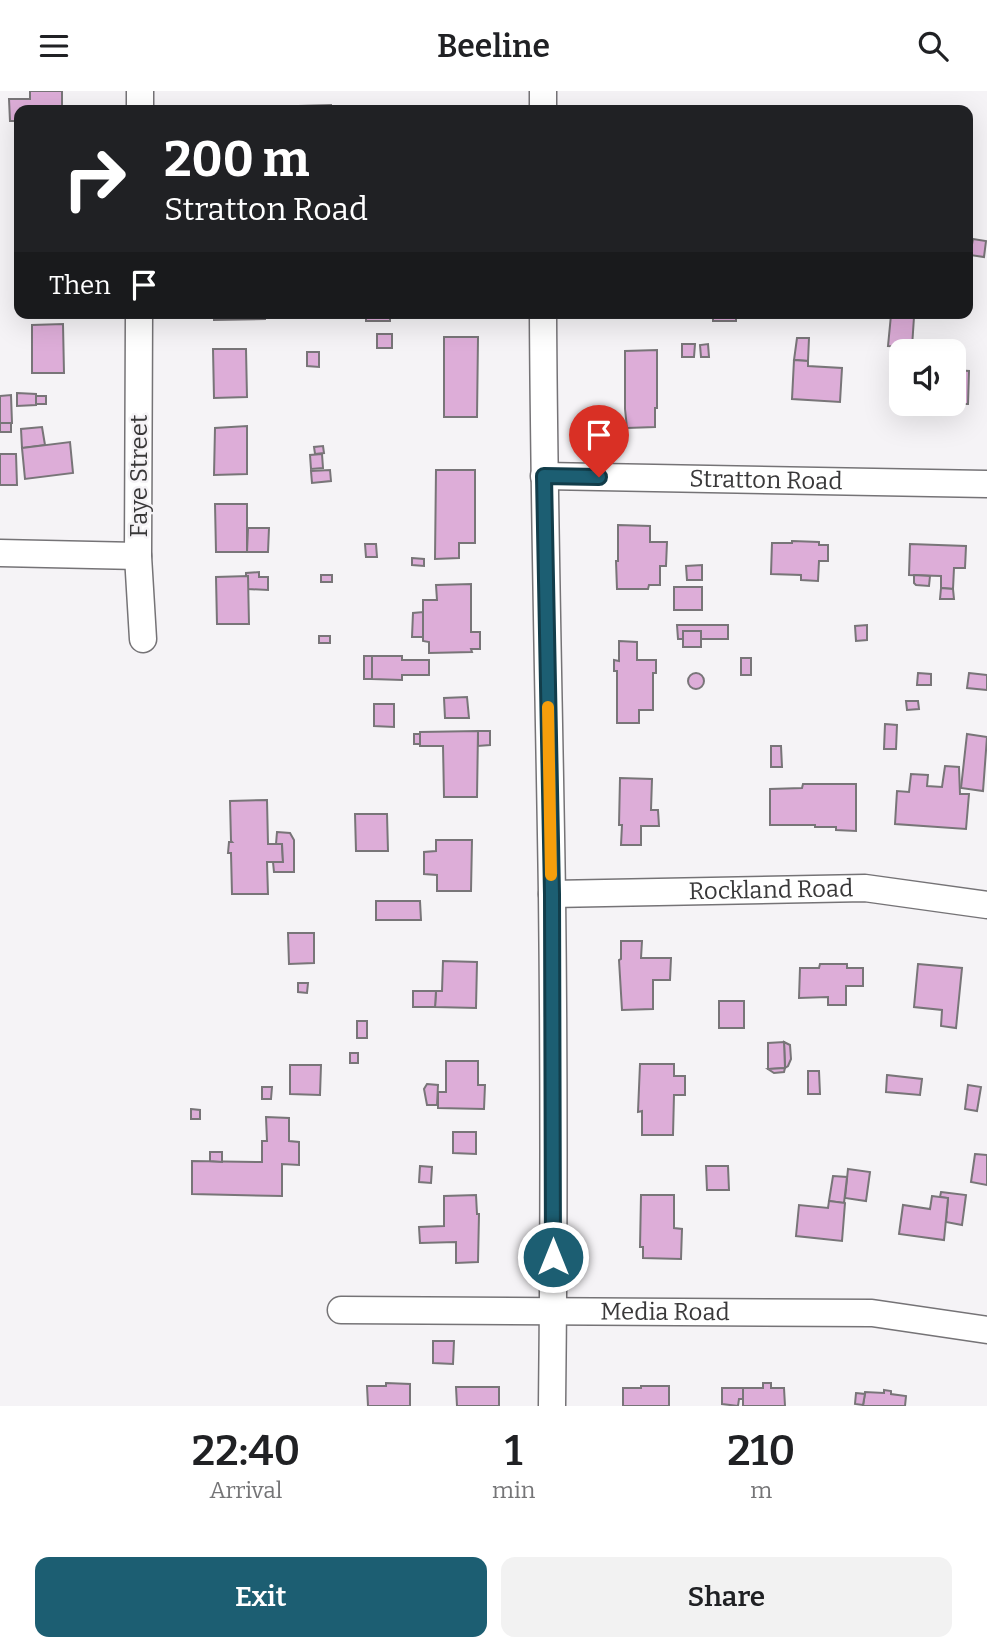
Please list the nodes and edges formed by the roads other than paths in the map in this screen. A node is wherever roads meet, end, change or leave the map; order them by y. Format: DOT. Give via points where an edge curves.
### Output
graph roads {
  1 [pos="139,319"];
  2 [pos="543,319"];
  3 [pos="544,476"];
  4 [pos="987,484"];
  5 [pos="0,553"];
  6 [pos="138,556"];
  7 [pos="143,639"];
  8 [pos="552,894"];
  9 [pos="987,905"];
  10 [pos="341,1310"];
  11 [pos="553,1311"];
  12 [pos="987,1330"];
  13 [pos="552,1406"];
  1 -- 6 [label="street, Faye Street"];
  2 -- 3 [label="street"];
  3 -- 4 [label="street, Stratton Road"];
  3 -- 8 [label="street"];
  5 -- 6 [label="street"];
  6 -- 7 [label="street, Faye Street"];
  8 -- 9 [label="street, Rockland Road" via="865,888"];
  8 -- 11 [label="street"];
  10 -- 11 [label="street, Media Road"];
  11 -- 12 [label="street, Media Road" via="872,1313"];
  11 -- 13 [label="street"];
}
